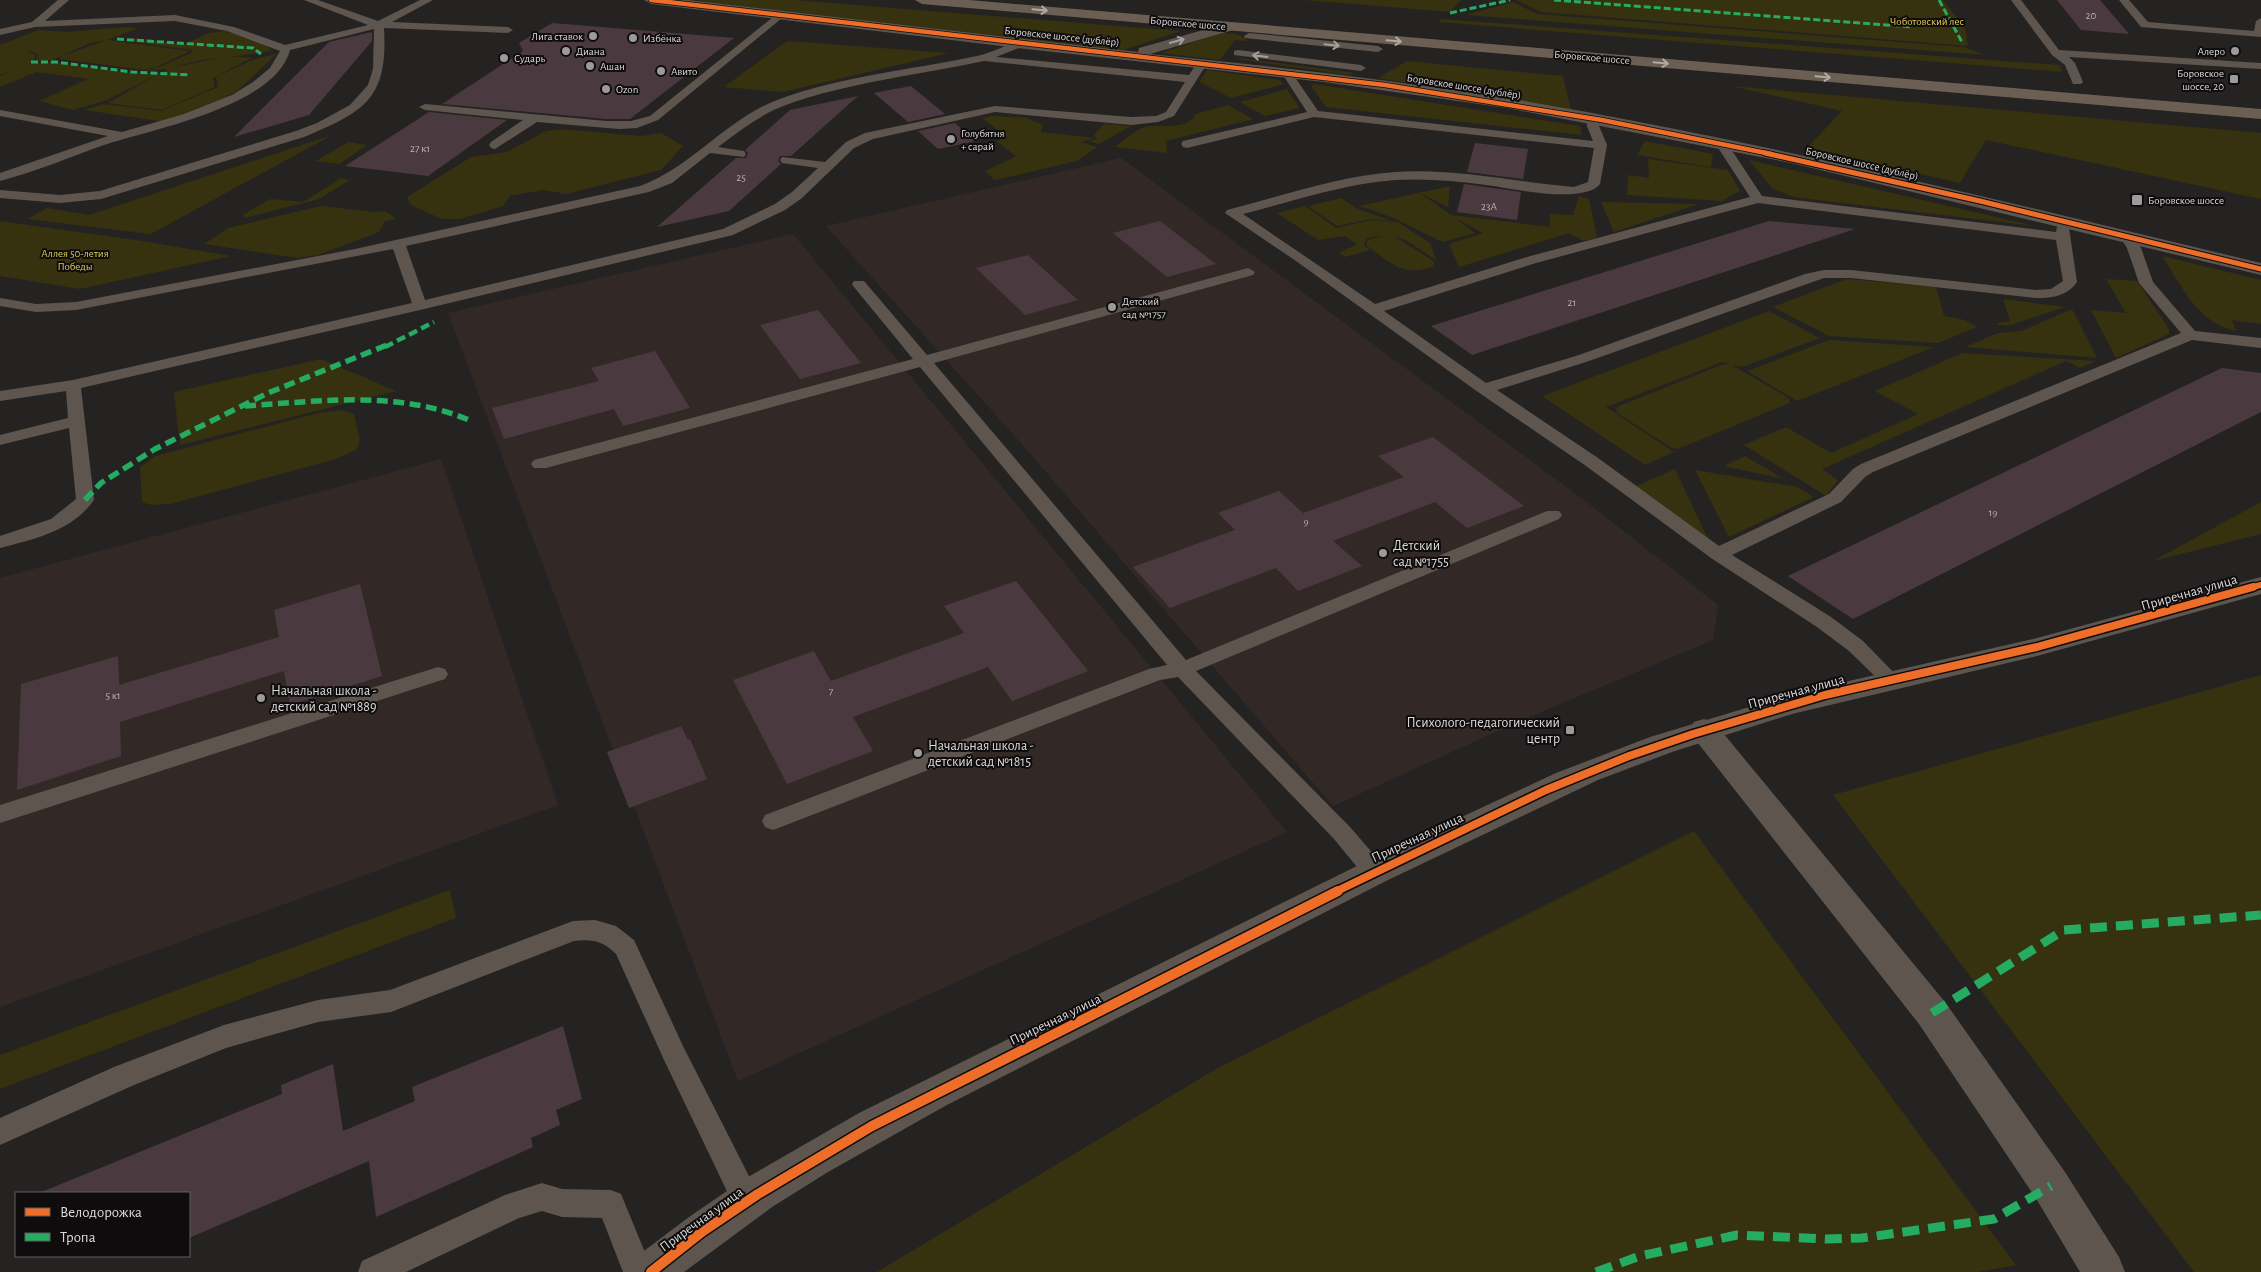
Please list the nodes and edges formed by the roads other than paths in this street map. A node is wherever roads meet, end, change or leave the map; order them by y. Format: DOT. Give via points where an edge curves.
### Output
graph roads {
  1 [pos="64,0"];
  2 [pos="309,0"];
  3 [pos="428,0"];
  4 [pos="651,0"];
  5 [pos="922,0"];
  6 [pos="2016,0"];
  7 [pos="2124,0"];
  8 [pos="778,16"];
  9 [pos="2261,22"];
  10 [pos="35,24"];
  11 [pos="379,25"];
  12 [pos="508,30"];
  13 [pos="1239,30"];
  14 [pos="0,32"];
  15 [pos="1020,44"];
  16 [pos="284,48"];
  17 [pos="2056,53"];
  18 [pos="1131,54"];
  19 [pos="1238,54"];
  20 [pos="983,58"];
  21 [pos="1203,62"];
  22 [pos="1221,64"];
  23 [pos="2261,66"];
  24 [pos="1361,68"];
  25 [pos="1286,72"];
  26 [pos="1192,79"];
  27 [pos="1349,80"];
  28 [pos="2059,80"];
  29 [pos="2082,82"];
  30 [pos="425,107"];
  31 [pos="0,113"];
  32 [pos="1314,114"];
  33 [pos="2261,114"];
  34 [pos="534,118"];
  35 [pos="1593,119"];
  36 [pos="121,135"];
  37 [pos="1720,143"];
  38 [pos="1187,144"];
  39 [pos="495,145"];
  40 [pos="1601,145"];
  41 [pos="707,149"];
  42 [pos="740,154"];
  43 [pos="786,160"];
  44 [pos="828,166"];
  45 [pos="0,177"];
  46 [pos="0,194"];
  47 [pos="1758,199"];
  48 [pos="2063,229"];
  49 [pos="2127,237"];
  50 [pos="398,243"];
  51 [pos="2261,269"];
  52 [pos="1248,272"];
  53 [pos="859,284"];
  54 [pos="0,302"];
  55 [pos="420,306"];
  56 [pos="1372,310"];
  57 [pos="2190,335"];
  58 [pos="2261,343"];
  59 [pos="926,361"];
  60 [pos="73,385"];
  61 [pos="1484,389"];
  62 [pos="0,396"];
  63 [pos="77,420"];
  64 [pos="0,440"];
  65 [pos="540,464"];
  66 [pos="1553,516"];
  67 [pos="0,542"];
  68 [pos="1718,554"];
  69 [pos="2261,585"];
  70 [pos="1182,669"];
  71 [pos="438,674"];
  72 [pos="1890,679"];
  73 [pos="1704,730"];
  74 [pos="0,814"];
  75 [pos="773,821"];
  76 [pos="1374,871"];
  77 [pos="0,1132"];
  78 [pos="746,1200"];
  79 [pos="373,1272"];
  80 [pos="638,1272"];
  81 [pos="651,1272"];
  82 [pos="2104,1272"];
  1 -- 10 [label="lane"];
  2 -- 11 [label="lane"];
  3 -- 11 [label="lane"];
  4 -- 8 [label="street, Боровское шоссе (дублёр)"];
  5 -- 13 [label="main road, Боровское шоссе, one-way"];
  6 -- 17 [label="lane"];
  7 -- 9 [label="lane" via="2145,24 2259,34"];
  8 -- 15 [label="street, Боровское шоссе (дублёр)"];
  8 -- 34 [label="lane" via="649,121 620,126"];
  10 -- 14 [label="lane"];
  10 -- 16 [label="lane" via="175,18 222,28"];
  11 -- 12 [label="lane"];
  11 -- 16 [label="lane"];
  11 -- 46 [label="lane" via="382,48 372,90 359,106 328,122 291,137 100,195 60,199"];
  18 -- 13 [label="street, one-way"];
  13 -- 19 [label="lane" via="1253,42"];
  13 -- 24 [label="lane, one-way" via="1378,49"];
  13 -- 33 [label="main road, Боровское шоссе, one-way"];
  15 -- 18 [label="street, Боровское шоссе (дублёр)"];
  15 -- 20 [label="lane"];
  16 -- 36 [label="lane" via="282,59 273,70 231,100 201,113"];
  17 -- 23 [label="lane"];
  17 -- 29 [label="lane" via="2070,63"];
  18 -- 21 [label="street, Боровское шоссе (дублёр)"];
  19 -- 22 [label="lane"];
  24 -- 19 [label="lane, one-way"];
  20 -- 26 [label="lane"];
  20 -- 41 [label="lane" via="795,98 743,122"];
  21 -- 22 [label="street, Боровское шоссе (дублёр)"];
  21 -- 26 [label="lane"];
  22 -- 25 [label="street, Боровское шоссе (дублёр)"];
  24 -- 27 [label="lane"];
  25 -- 27 [label="street, Боровское шоссе (дублёр)"];
  25 -- 32 [label="lane"];
  26 -- 44 [label="lane" via="1170,114 1158,119 1131,121 1007,109 983,110 863,138 850,144"];
  27 -- 35 [label="street, Боровское шоссе (дублёр)" via="1503,102"];
  28 -- 29 [label="main road"];
  30 -- 34 [label="lane"];
  31 -- 36 [label="lane"];
  32 -- 38 [label="lane"];
  32 -- 40 [label="lane"];
  34 -- 39 [label="lane"];
  35 -- 37 [label="street, Боровское шоссе (дублёр)"];
  35 -- 40 [label="lane" via="1592,126"];
  36 -- 45 [label="lane"];
  37 -- 47 [label="lane"];
  37 -- 48 [label="street, Боровское шоссе (дублёр)"];
  40 -- 56 [label="lane" via="1594,184 1575,191 1440,177 1396,176 1363,180 1232,213"];
  41 -- 42 [label="lane"];
  41 -- 50 [label="lane" via="668,180 653,187"];
  43 -- 44 [label="lane"];
  44 -- 55 [label="lane" via="780,207 728,232"];
  47 -- 48 [label="lane"];
  47 -- 56 [label="lane" via="1532,260"];
  48 -- 49 [label="street, Боровское шоссе (дублёр)"];
  48 -- 61 [label="lane" via="2070,282 2054,293 1824,274 1581,359"];
  49 -- 51 [label="street, Боровское шоссе (дублёр)"];
  49 -- 57 [label="lane" via="2146,283"];
  50 -- 54 [label="lane" via="76,306 36,308"];
  50 -- 55 [label="lane"];
  52 -- 59 [label="lane"];
  53 -- 59 [label="lane"];
  55 -- 60 [label="lane"];
  56 -- 61 [label="lane"];
  57 -- 58 [label="lane"];
  57 -- 68 [label="lane" via="1867,468 1835,498"];
  59 -- 65 [label="lane"];
  59 -- 70 [label="lane"];
  60 -- 62 [label="lane"];
  60 -- 63 [label="lane"];
  61 -- 68 [label="lane" via="1592,462"];
  63 -- 64 [label="lane"];
  63 -- 67 [label="lane" via="85,500 77,512 61,523"];
  66 -- 70 [label="lane"];
  68 -- 72 [label="lane" via="1824,622 1856,646"];
  69 -- 72 [label="street, Приречная улица" via="2004,655"];
  70 -- 75 [label="lane" via="1156,674"];
  70 -- 76 [label="lane" via="1342,833"];
  71 -- 74 [label="lane"];
  72 -- 73 [label="street, Приречная улица"];
  73 -- 76 [label="street, Приречная улица" via="1615,762"];
  73 -- 82 [label="street" via="1932,1013 2051,1186"];
  76 -- 78 [label="street, Приречная улица" via="993,1063 837,1146"];
  77 -- 78 [label="lane" via="57,1105 224,1037 318,1011 391,1001 573,931 591,928 615,936 625,947"];
  78 -- 81 [label="street, Приречная улица"];
  79 -- 80 [label="lane" via="515,1205 542,1197 562,1203 611,1204"];
}
